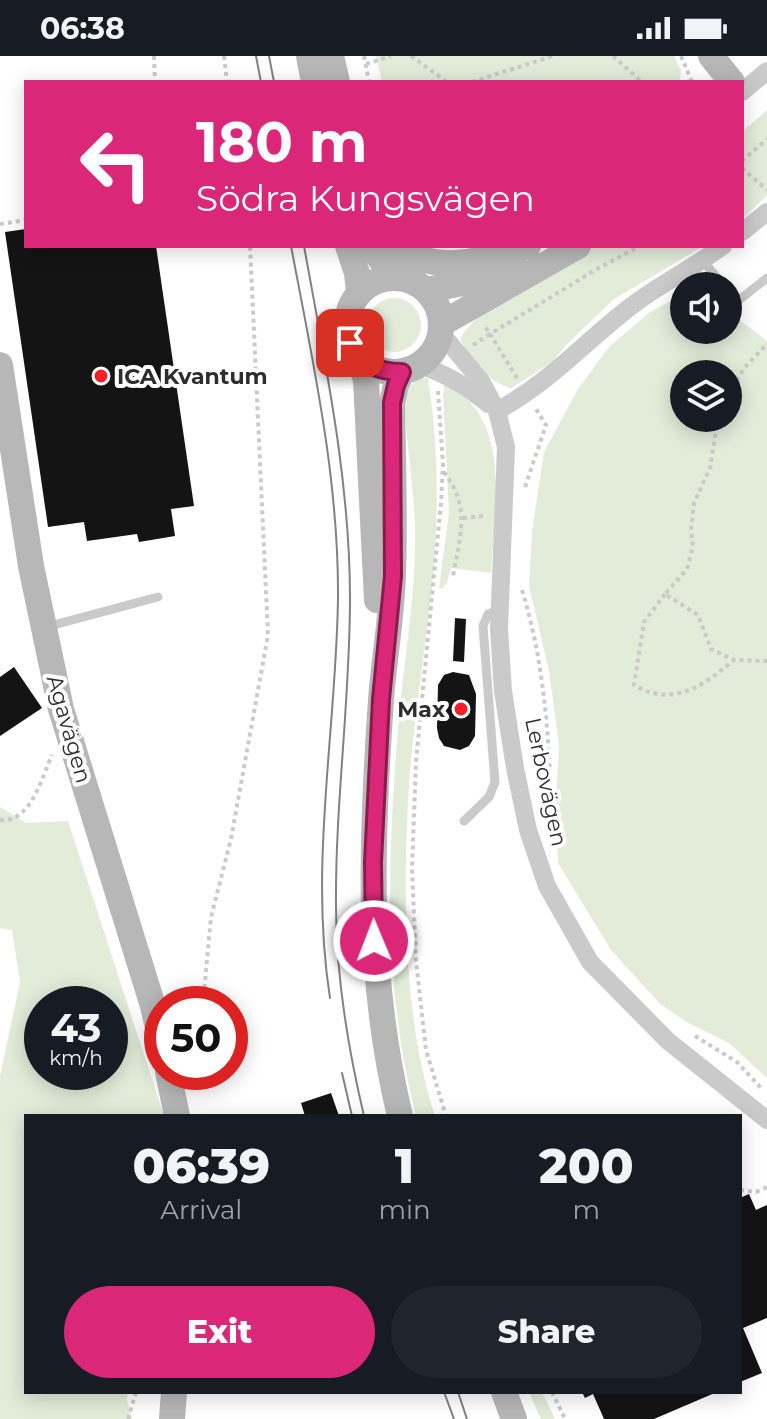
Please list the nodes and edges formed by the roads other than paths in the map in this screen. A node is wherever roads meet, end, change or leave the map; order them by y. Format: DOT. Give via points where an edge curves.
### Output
graph roads {
  1 [pos="309,56"];
  2 [pos="331,56"];
  3 [pos="711,56"];
  4 [pos="767,71"];
  5 [pos="314,80"];
  6 [pos="337,80"];
  7 [pos="730,80"];
  8 [pos="744,90"];
  9 [pos="764,221"];
  10 [pos="744,231"];
  11 [pos="349,248"];
  12 [pos="372,248"];
  13 [pos="401,248"];
  14 [pos="520,248"];
  15 [pos="536,248"];
  16 [pos="575,248"];
  17 [pos="720,248"];
  18 [pos="703,261"];
  19 [pos="712,272"];
  20 [pos="402,278"];
  21 [pos="767,278"];
  22 [pos="426,290"];
  23 [pos="359,293"];
  24 [pos="742,298"];
  25 [pos="441,328"];
  26 [pos="359,357"];
  27 [pos="0,365"];
  28 [pos="421,370"];
  29 [pos="3,408"];
  30 [pos="497,411"];
  31 [pos="158,597"];
  32 [pos="500,610"];
  33 [pos="43,628"];
  34 [pos="381,699"];
  35 [pos="464,821"];
  36 [pos="147,986"];
  37 [pos="172,1090"];
  38 [pos="177,1114"];
  39 [pos="400,1114"];
  40 [pos="767,1120"];
  41 [pos="174,1394"];
  42 [pos="505,1394"];
  43 [pos="172,1419"];
  44 [pos="514,1419"];
  1 -- 5 [label="main road"];
  2 -- 6 [label="main road"];
  3 -- 7 [label="main road"];
  4 -- 8 [label="street"];
  9 -- 10 [label="street"];
  11 -- 23 [label="main road"];
  12 -- 20 [label="main road"];
  13 -- 14 [label="main road" via="432,263 455,264"];
  15 -- 22 [label="main road" via="469,282"];
  16 -- 25 [label="main road"];
  17 -- 18 [label="street"];
  18 -- 19 [label="lane"];
  18 -- 30 [label="street" via="636,302 554,374"];
  20 -- 22 [label="main road"];
  20 -- 23 [label="main road" via="380,280"];
  21 -- 24 [label="lane"];
  22 -- 25 [label="main road" via="438,307"];
  23 -- 26 [label="main road" via="347,327"];
  25 -- 28 [label="main road"];
  25 -- 30 [label="street, Lerbovägen"];
  26 -- 28 [label="main road" via="377,369"];
  26 -- 34 [label="main road" via="366,380"];
  27 -- 29 [label="main road, Agavägen"];
  28 -- 30 [label="street" via="471,389"];
  28 -- 34 [label="main road" via="396,385 392,403 393,576"];
  29 -- 33 [label="main road, Agavägen"];
  30 -- 32 [label="street, Lerbovägen" via="506,447"];
  31 -- 33 [label="lane"];
  32 -- 35 [label="lane" via="488,614 483,626 495,782 489,797"];
  32 -- 40 [label="street, Lerbovägen" via="503,691 515,768 547,886 590,962 668,1041"];
  33 -- 36 [label="main road, Agavägen" via="61,709"];
  34 -- 39 [label="main road" via="373,862 375,968 386,1058"];
  37 -- 38 [label="main road"];
  41 -- 43 [label="main road"];
  42 -- 44 [label="main road"];
}
